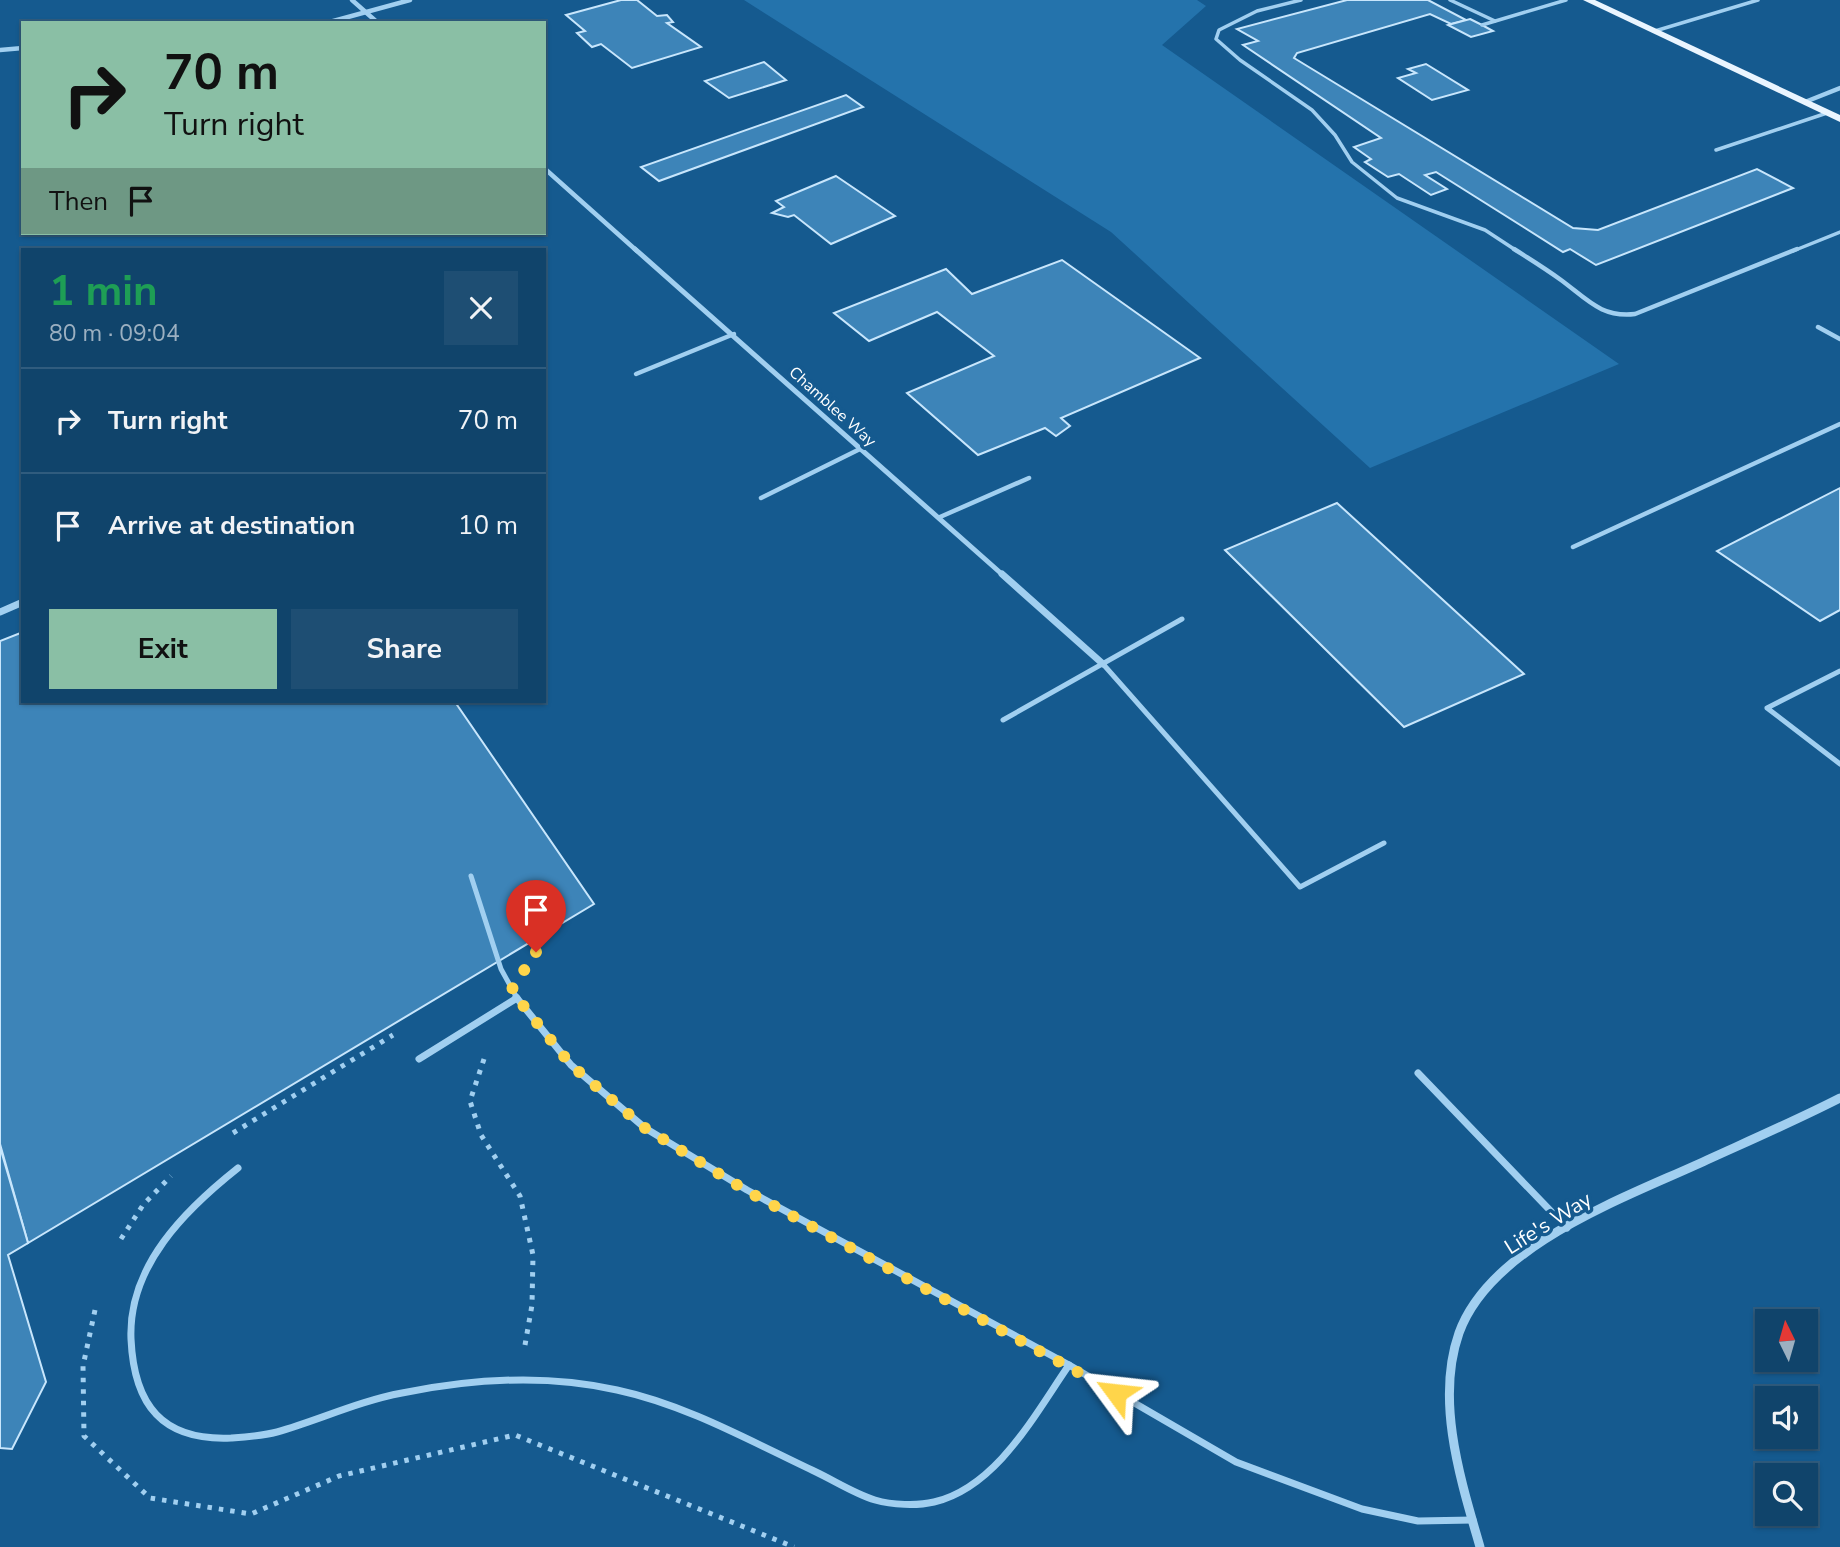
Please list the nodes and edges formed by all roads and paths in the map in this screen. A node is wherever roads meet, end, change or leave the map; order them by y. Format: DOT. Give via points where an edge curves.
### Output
graph roads {
  1 [pos="352,0"];
  2 [pos="410,0"];
  3 [pos="1301,0"];
  4 [pos="1450,0"];
  5 [pos="1566,0"];
  6 [pos="1588,0"];
  7 [pos="1758,0"];
  8 [pos="367,13"];
  9 [pos="334,21"];
  10 [pos="376,21"];
  11 [pos="1495,21"];
  12 [pos="1482,25"];
  13 [pos="1655,31"];
  14 [pos="21,48"];
  15 [pos="0,50"];
  16 [pos="1840,89"];
  17 [pos="1805,102"];
  18 [pos="1827,113"];
  19 [pos="1840,119"];
  20 [pos="1716,150"];
  21 [pos="546,170"];
  22 [pos="1840,232"];
  23 [pos="1818,327"];
  24 [pos="734,334"];
  25 [pos="1840,338"];
  26 [pos="636,374"];
  27 [pos="1840,424"];
  28 [pos="862,448"];
  29 [pos="1029,478"];
  30 [pos="761,498"];
  31 [pos="940,517"];
  32 [pos="1573,547"];
  33 [pos="21,603"];
  34 [pos="0,612"];
  35 [pos="1182,619"];
  36 [pos="1103,664"];
  37 [pos="1840,671"];
  38 [pos="1003,720"];
  39 [pos="1840,764"];
  40 [pos="1384,843"];
  41 [pos="471,876"];
  42 [pos="517,998"];
  43 [pos="499,1012"];
  44 [pos="396,1033"];
  45 [pos="419,1059"];
  46 [pos="1418,1073"];
  47 [pos="1840,1098"];
  48 [pos="221,1140"];
  49 [pos="238,1168"];
  50 [pos="178,1171"];
  51 [pos="1567,1227"];
  52 [pos="117,1247"];
  53 [pos="96,1304"];
  54 [pos="1069,1365"];
  55 [pos="518,1382"];
  56 [pos="1473,1520"];
  57 [pos="794,1547"];
  58 [pos="1480,1547"];
  1 -- 8 [label="street"];
  2 -- 8 [label="street"];
  3 -- 22 [label="lane" via="1237,19 1219,30 1216,39 1312,110 1352,162 1383,187 1413,205 1485,230 1596,308 1619,316 1635,314"];
  4 -- 11 [label="lane"];
  5 -- 11 [label="lane"];
  6 -- 13 [label="main road"];
  7 -- 13 [label="lane"];
  8 -- 9 [label="street"];
  8 -- 10 [label="street"];
  11 -- 12 [label="lane"];
  13 -- 17 [label="main road"];
  14 -- 15 [label="street"];
  16 -- 17 [label="street"];
  17 -- 18 [label="main road"];
  18 -- 19 [label="main road"];
  18 -- 20 [label="lane"];
  21 -- 24 [label="street, Chamblee Way"];
  23 -- 25 [label="lane"];
  24 -- 26 [label="lane"];
  24 -- 28 [label="street, Chamblee Way"];
  27 -- 32 [label="lane"];
  28 -- 30 [label="lane"];
  28 -- 31 [label="street, Chamblee Way"];
  29 -- 31 [label="lane"];
  31 -- 36 [label="street, Chamblee Way"];
  33 -- 34 [label="street"];
  35 -- 36 [label="lane"];
  36 -- 38 [label="lane"];
  36 -- 40 [label="lane" via="1300,887"];
  37 -- 39 [label="lane" via="1767,708"];
  41 -- 42 [label="lane" via="501,969"];
  42 -- 43 [label="lane"];
  42 -- 54 [label="lane" via="571,1065 645,1128 747,1191"];
  43 -- 45 [label="lane"];
  43 -- 55 [label="path" via="470,1101 481,1135 520,1196 533,1255 532,1305"];
  44 -- 48 [label="path"];
  46 -- 51 [label="lane"];
  47 -- 51 [label="street, Life's Way"];
  49 -- 55 [label="lane" via="202,1197 166,1237 138,1295 131,1323 134,1375 142,1399 154,1415 174,1430 202,1438 229,1438 278,1432 357,1403 400,1393"];
  50 -- 52 [label="path" via="158,1187 127,1226"];
  51 -- 56 [label="street, Life's Way" via="1489,1286 1459,1332 1451,1402"];
  53 -- 57 [label="path" via="83,1367 84,1436 150,1498 251,1514 339,1476 514,1435"];
  54 -- 55 [label="lane" via="987,1472 965,1490 935,1502 901,1504 875,1500 680,1409 597,1386"];
  54 -- 56 [label="lane" via="1236,1462 1297,1486 1362,1509 1418,1521"];
  56 -- 58 [label="street, Life's Way"];
}
